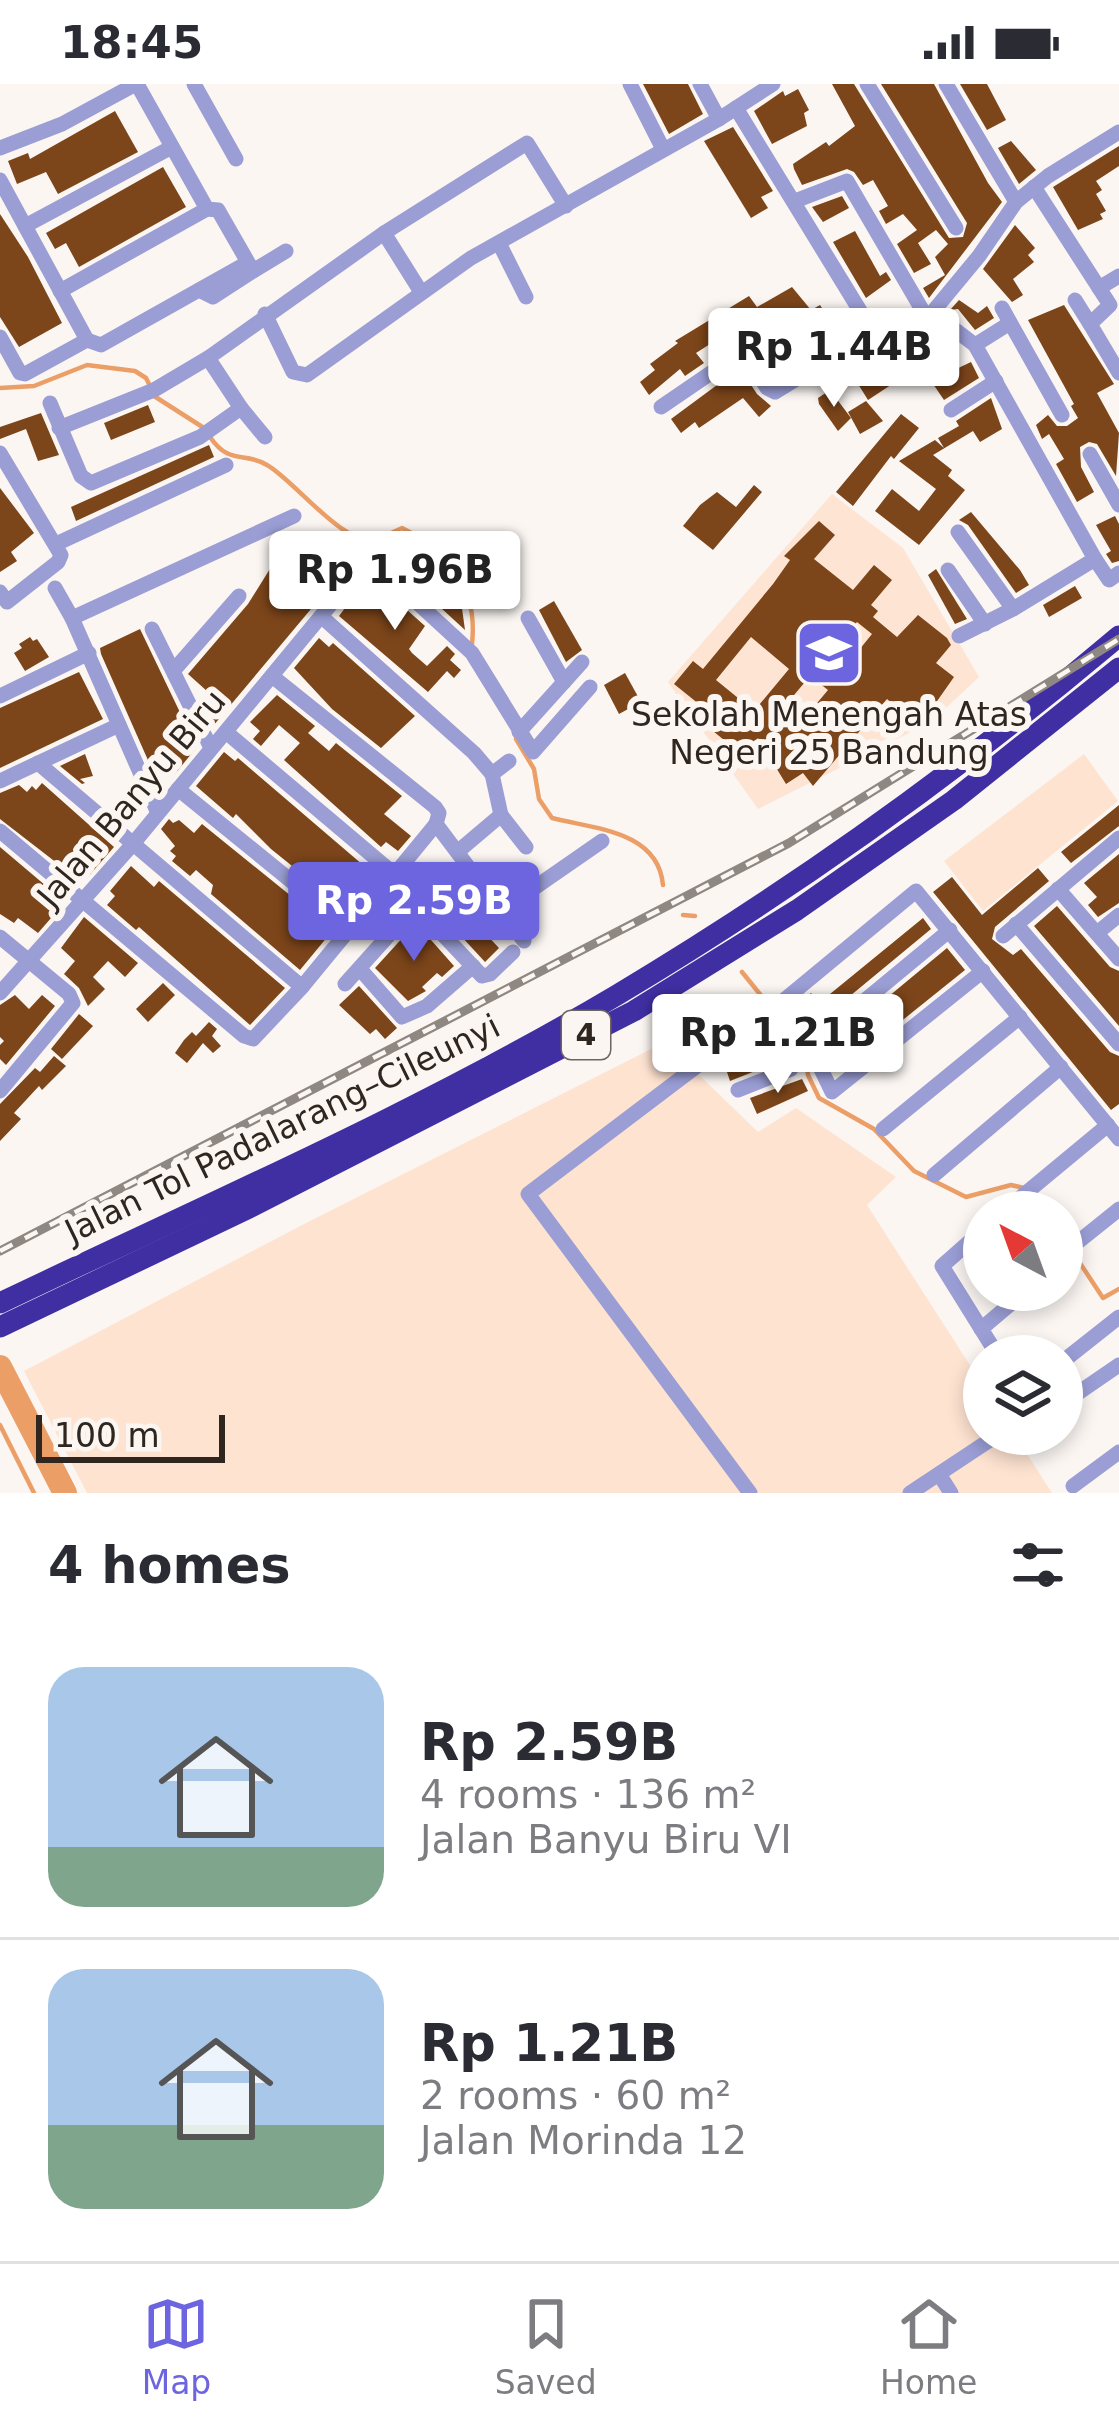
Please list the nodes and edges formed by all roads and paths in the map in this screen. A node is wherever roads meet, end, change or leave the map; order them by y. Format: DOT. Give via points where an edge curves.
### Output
graph roads {
  1 [pos="137,84"];
  2 [pos="194,84"];
  3 [pos="630,84"];
  4 [pos="700,84"];
  5 [pos="772,84"];
  6 [pos="867,84"];
  7 [pos="946,84"];
  8 [pos="736,108"];
  9 [pos="719,119"];
  10 [pos="1119,132"];
  11 [pos="172,147"];
  12 [pos="0,148"];
  13 [pos="663,149"];
  14 [pos="236,159"];
  15 [pos="0,180"];
  16 [pos="1034,187"];
  17 [pos="795,201"];
  18 [pos="1016,202"];
  19 [pos="566,206"];
  20 [pos="207,209"];
  21 [pos="25,226"];
  22 [pos="956,228"];
  23 [pos="384,233"];
  24 [pos="499,243"];
  25 [pos="286,250"];
  26 [pos="250,267"];
  27 [pos="1119,276"];
  28 [pos="1099,288"];
  29 [pos="60,291"];
  30 [pos="421,292"];
  31 [pos="526,297"];
  32 [pos="1075,300"];
  33 [pos="927,313"];
  34 [pos="265,314"];
  35 [pos="1090,324"];
  36 [pos="874,332"];
  37 [pos="733,335"];
  38 [pos="0,337"];
  39 [pos="87,340"];
  40 [pos="975,345"];
  41 [pos="743,351"];
  42 [pos="208,358"];
  43 [pos="1119,373"];
  44 [pos="996,381"];
  45 [pos="50,403"];
  46 [pos="661,407"];
  47 [pos="242,408"];
  48 [pos="951,410"];
  49 [pos="1062,415"];
  50 [pos="59,428"];
  51 [pos="265,436"];
  52 [pos="0,453"];
  53 [pos="1090,454"];
  54 [pos="226,465"];
  55 [pos="1119,506"];
  56 [pos="294,516"];
  57 [pos="958,532"];
  58 [pos="56,544"];
  59 [pos="1095,559"];
  60 [pos="948,570"];
  61 [pos="1114,576"];
  62 [pos="55,588"];
  63 [pos="239,596"];
  64 [pos="2,600"];
  65 [pos="1013,609"];
  66 [pos="322,617"];
  67 [pos="72,618"];
  68 [pos="528,618"];
  69 [pos="985,624"];
  70 [pos="152,628"];
  71 [pos="959,636"];
  72 [pos="1119,636"];
  73 [pos="89,653"];
  74 [pos="581,662"];
  75 [pos="1119,668"];
  76 [pos="174,670"];
  77 [pos="272,676"];
  78 [pos="563,682"];
  79 [pos="590,686"];
  80 [pos="0,696"];
  81 [pos="119,725"];
  82 [pos="226,732"];
  83 [pos="519,732"];
  84 [pos="211,748"];
  85 [pos="509,761"];
  86 [pos="38,763"];
  87 [pos="492,774"];
  88 [pos="0,781"];
  89 [pos="178,789"];
  90 [pos="157,811"];
  91 [pos="501,815"];
  92 [pos="436,824"];
  93 [pos="0,830"];
  94 [pos="1119,838"];
  95 [pos="602,841"];
  96 [pos="132,845"];
  97 [pos="526,847"];
  98 [pos="463,848"];
  99 [pos="393,873"];
  100 [pos="440,878"];
  101 [pos="1058,889"];
  102 [pos="84,901"];
  103 [pos="416,906"];
  104 [pos="501,911"];
  105 [pos="1119,916"];
  106 [pos="1016,924"];
  107 [pos="350,928"];
  108 [pos="950,930"];
  109 [pos="1097,934"];
  110 [pos="1003,936"];
  111 [pos="0,937"];
  112 [pos="1119,959"];
  113 [pos="29,961"];
  114 [pos="473,966"];
  115 [pos="360,969"];
  116 [pos="983,970"];
  117 [pos="345,984"];
  118 [pos="302,987"];
  119 [pos="0,993"];
  120 [pos="1020,1017"];
  121 [pos="770,1026"];
  122 [pos="1119,1044"];
  123 [pos="1061,1067"];
  124 [pos="737,1090"];
  125 [pos="0,1091"];
  126 [pos="883,1129"];
  127 [pos="1113,1132"];
  128 [pos="934,1175"];
  129 [pos="1028,1191"];
  130 [pos="1119,1209"];
  131 [pos="1083,1238"];
  132 [pos="963,1248"];
  133 [pos="963,1300"];
  134 [pos="970,1311"];
  135 [pos="1002,1311"];
  136 [pos="1119,1317"];
  137 [pos="2,1318"];
  138 [pos="981,1329"];
  139 [pos="985,1335"];
  140 [pos="1083,1345"];
  141 [pos="1119,1365"];
  142 [pos="1083,1392"];
  143 [pos="1119,1452"];
  144 [pos="967,1455"];
  145 [pos="939,1474"];
  146 [pos="1073,1486"];
  147 [pos="751,1493"];
  148 [pos="910,1493"];
  149 [pos="951,1493"];
  1 -- 11 [label="street"];
  1 -- 12 [label="street"];
  2 -- 14 [label="street"];
  3 -- 13 [label="street"];
  4 -- 9 [label="street"];
  5 -- 8 [label="street"];
  6 -- 22 [label="street"];
  7 -- 18 [label="street"];
  8 -- 9 [label="street"];
  8 -- 17 [label="street"];
  9 -- 13 [label="street"];
  10 -- 16 [label="street"];
  11 -- 20 [label="street"];
  11 -- 21 [label="street"];
  13 -- 19 [label="street"];
  15 -- 21 [label="street"];
  16 -- 18 [label="street"];
  16 -- 28 [label="street"];
  17 -- 33 [label="street" via="847,181"];
  17 -- 36 [label="street"];
  18 -- 33 [label="street"];
  19 -- 23 [label="street" via="527,143"];
  19 -- 24 [label="street"];
  20 -- 26 [label="street" via="218,210"];
  20 -- 29 [label="street"];
  21 -- 29 [label="street"];
  23 -- 30 [label="street"];
  23 -- 34 [label="street"];
  24 -- 30 [label="street"];
  24 -- 31 [label="street"];
  25 -- 26 [label="street"];
  26 -- 39 [label="street" via="101,345"];
  27 -- 28 [label="street"];
  28 -- 35 [label="street" via="1110,307"];
  29 -- 39 [label="street"];
  30 -- 34 [label="street" via="301,376"];
  32 -- 35 [label="street"];
  33 -- 36 [label="street"];
  33 -- 40 [label="street"];
  34 -- 42 [label="street"];
  35 -- 43 [label="street"];
  36 -- 41 [label="street" via="775,392"];
  37 -- 41 [label="street"];
  38 -- 39 [label="street" via="23,374"];
  40 -- 44 [label="street"];
  40 -- 49 [label="street" via="1006,316"];
  41 -- 46 [label="street"];
  42 -- 47 [label="street"];
  42 -- 50 [label="street"];
  44 -- 48 [label="street"];
  44 -- 59 [label="street"];
  45 -- 50 [label="street"];
  47 -- 50 [label="street" via="200,437 91,483"];
  47 -- 51 [label="street"];
  52 -- 58 [label="street"];
  53 -- 55 [label="street"];
  54 -- 58 [label="street"];
  56 -- 67 [label="street"];
  57 -- 65 [label="street"];
  58 -- 64 [label="street" via="58,562"];
  59 -- 61 [label="street"];
  59 -- 65 [label="street"];
  60 -- 69 [label="street"];
  62 -- 67 [label="street"];
  63 -- 76 [label="street"];
  65 -- 69 [label="street"];
  66 -- 77 [label="street, Jalan Banyu Biru"];
  66 -- 83 [label="street, Jalan Banyu Biru" via="369,562 469,650"];
  66 -- 87 [label="street"];
  67 -- 73 [label="street"];
  68 -- 78 [label="street"];
  69 -- 71 [label="street"];
  70 -- 76 [label="street"];
  72 -- 137 [label="highway, Jalan Tol Padalarang–Cileunyi / 4" via="932,787 616,995"];
  73 -- 80 [label="street"];
  73 -- 81 [label="street"];
  74 -- 78 [label="street"];
  75 -- 137 [label="highway, Jalan Tol Padalarang–Cileunyi / 4" via="954,800 634,1011 249,1208"];
  76 -- 84 [label="street"];
  77 -- 82 [label="street, Jalan Banyu Biru"];
  77 -- 92 [label="street" via="435,807"];
  78 -- 83 [label="street"];
  79 -- 83 [label="street" via="535,752"];
  81 -- 86 [label="street"];
  81 -- 90 [label="street"];
  82 -- 84 [label="street, Jalan Banyu Biru"];
  82 -- 99 [label="street"];
  84 -- 89 [label="street, Jalan Banyu Biru"];
  85 -- 87 [label="street"];
  86 -- 88 [label="street"];
  86 -- 96 [label="street"];
  87 -- 91 [label="street"];
  89 -- 90 [label="street, Jalan Banyu Biru"];
  89 -- 107 [label="street"];
  90 -- 96 [label="street, Jalan Banyu Biru"];
  91 -- 97 [label="street"];
  91 -- 98 [label="street"];
  92 -- 99 [label="street"];
  92 -- 104 [label="street"];
  93 -- 102 [label="street"];
  94 -- 101 [label="street"];
  95 -- 104 [label="street"];
  96 -- 102 [label="street, Jalan Banyu Biru"];
  96 -- 118 [label="street"];
  99 -- 103 [label="street"];
  99 -- 107 [label="street"];
  100 -- 103 [label="street"];
  101 -- 106 [label="street"];
  101 -- 109 [label="street"];
  102 -- 113 [label="street, Jalan Banyu Biru"];
  102 -- 118 [label="street" via="248,1038 258,1037"];
  103 -- 114 [label="street"];
  103 -- 115 [label="street"];
  104 -- 114 [label="street" via="518,946 490,974"];
  105 -- 109 [label="street"];
  106 -- 110 [label="street"];
  106 -- 122 [label="street"];
  107 -- 118 [label="street"];
  108 -- 116 [label="street"];
  108 -- 116 [label="street" via="817,1040 835,1093"];
  108 -- 121 [label="street" via="916,891 772,1010"];
  109 -- 112 [label="street"];
  111 -- 113 [label="street"];
  113 -- 119 [label="street, Jalan Banyu Biru"];
  113 -- 125 [label="street" via="69,994 73,1007"];
  114 -- 115 [label="street" via="428,1006 402,1017"];
  115 -- 117 [label="street"];
  116 -- 120 [label="street"];
  120 -- 123 [label="street"];
  120 -- 126 [label="street"];
  121 -- 124 [label="street" via="791,1069"];
  121 -- 147 [label="street" via="701,1058 528,1194"];
  123 -- 127 [label="street"];
  123 -- 128 [label="street"];
  127 -- 129 [label="street"];
  130 -- 131 [label="street"];
  132 -- 133 [label="street" via="942,1266"];
  134 -- 138 [label="street"];
  135 -- 138 [label="street"];
  136 -- 140 [label="street"];
  138 -- 139 [label="street"];
  141 -- 142 [label="street"];
  143 -- 146 [label="street"];
  144 -- 145 [label="street"];
  145 -- 148 [label="street"];
  145 -- 149 [label="street"];
}
